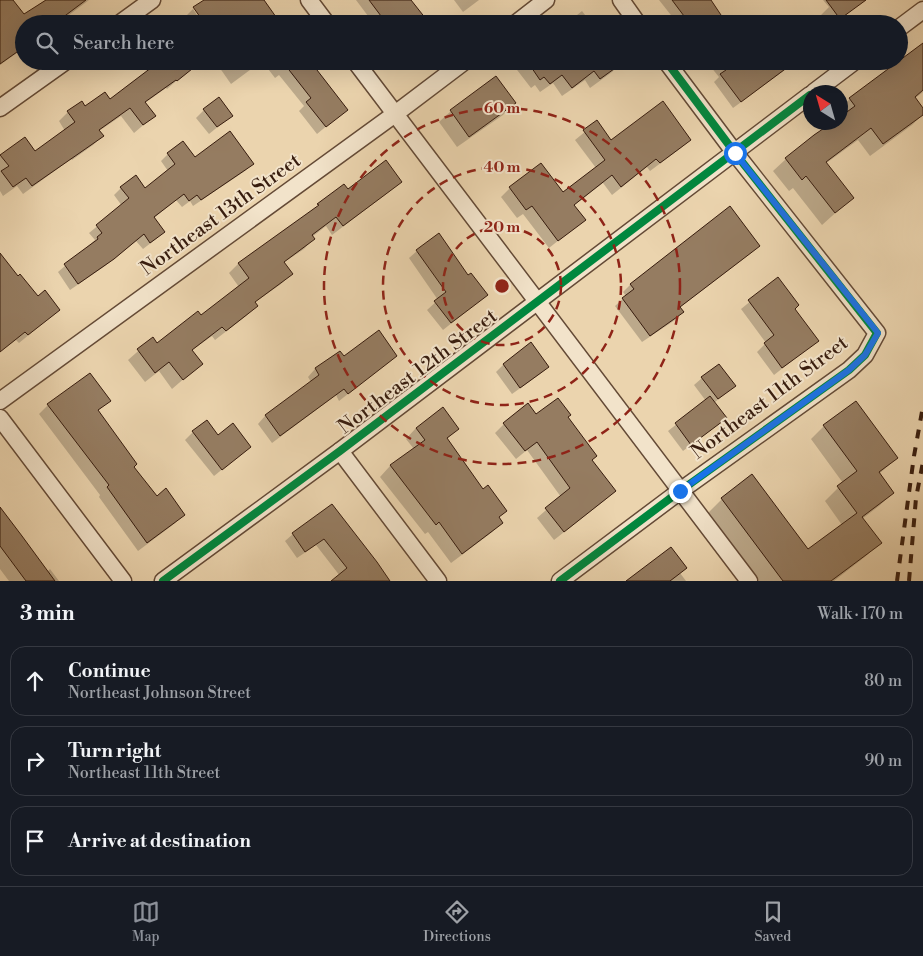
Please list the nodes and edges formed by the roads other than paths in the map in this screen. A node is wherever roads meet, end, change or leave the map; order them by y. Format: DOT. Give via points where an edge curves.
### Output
graph roads {
  1 [pos="152,0"];
  2 [pos="309,0"];
  3 [pos="546,0"];
  4 [pos="620,0"];
  5 [pos="923,10"];
  6 [pos="131,15"];
  7 [pos="320,15"];
  8 [pos="527,15"];
  9 [pos="631,15"];
  10 [pos="908,21"];
  11 [pos="53,70"];
  12 [pos="362,70"];
  13 [pos="453,70"];
  14 [pos="673,70"];
  15 [pos="844,70"];
  16 [pos="823,85"];
  17 [pos="803,100"];
  18 [pos="0,108"];
  19 [pos="395,114"];
  20 [pos="735,153"];
  21 [pos="538,302"];
  22 [pos="0,401"];
  23 [pos="0,418"];
  24 [pos="340,451"];
  25 [pos="680,491"];
  26 [pos="123,581"];
  27 [pos="163,581"];
  28 [pos="438,581"];
  29 [pos="560,581"];
  30 [pos="748,581"];
  1 -- 6 [label="street"];
  2 -- 7 [label="street"];
  3 -- 8 [label="street"];
  4 -- 9 [label="street"];
  5 -- 10 [label="street"];
  11 -- 18 [label="street"];
  12 -- 19 [label="street"];
  13 -- 19 [label="street, Northeast 13th Street"];
  14 -- 20 [label="street"];
  15 -- 16 [label="street"];
  17 -- 20 [label="street, Northeast 12th Street"];
  19 -- 21 [label="street"];
  19 -- 22 [label="street, Northeast 13th Street"];
  20 -- 21 [label="street, Northeast 12th Street"];
  20 -- 25 [label="street, Northeast 11th Street" via="878,333 865,355 849,370"];
  21 -- 24 [label="street, Northeast 12th Street"];
  21 -- 25 [label="street"];
  23 -- 26 [label="street"];
  24 -- 27 [label="street, Northeast 12th Street"];
  24 -- 28 [label="street"];
  25 -- 29 [label="street, Northeast 11th Street"];
  25 -- 30 [label="street"];
}
